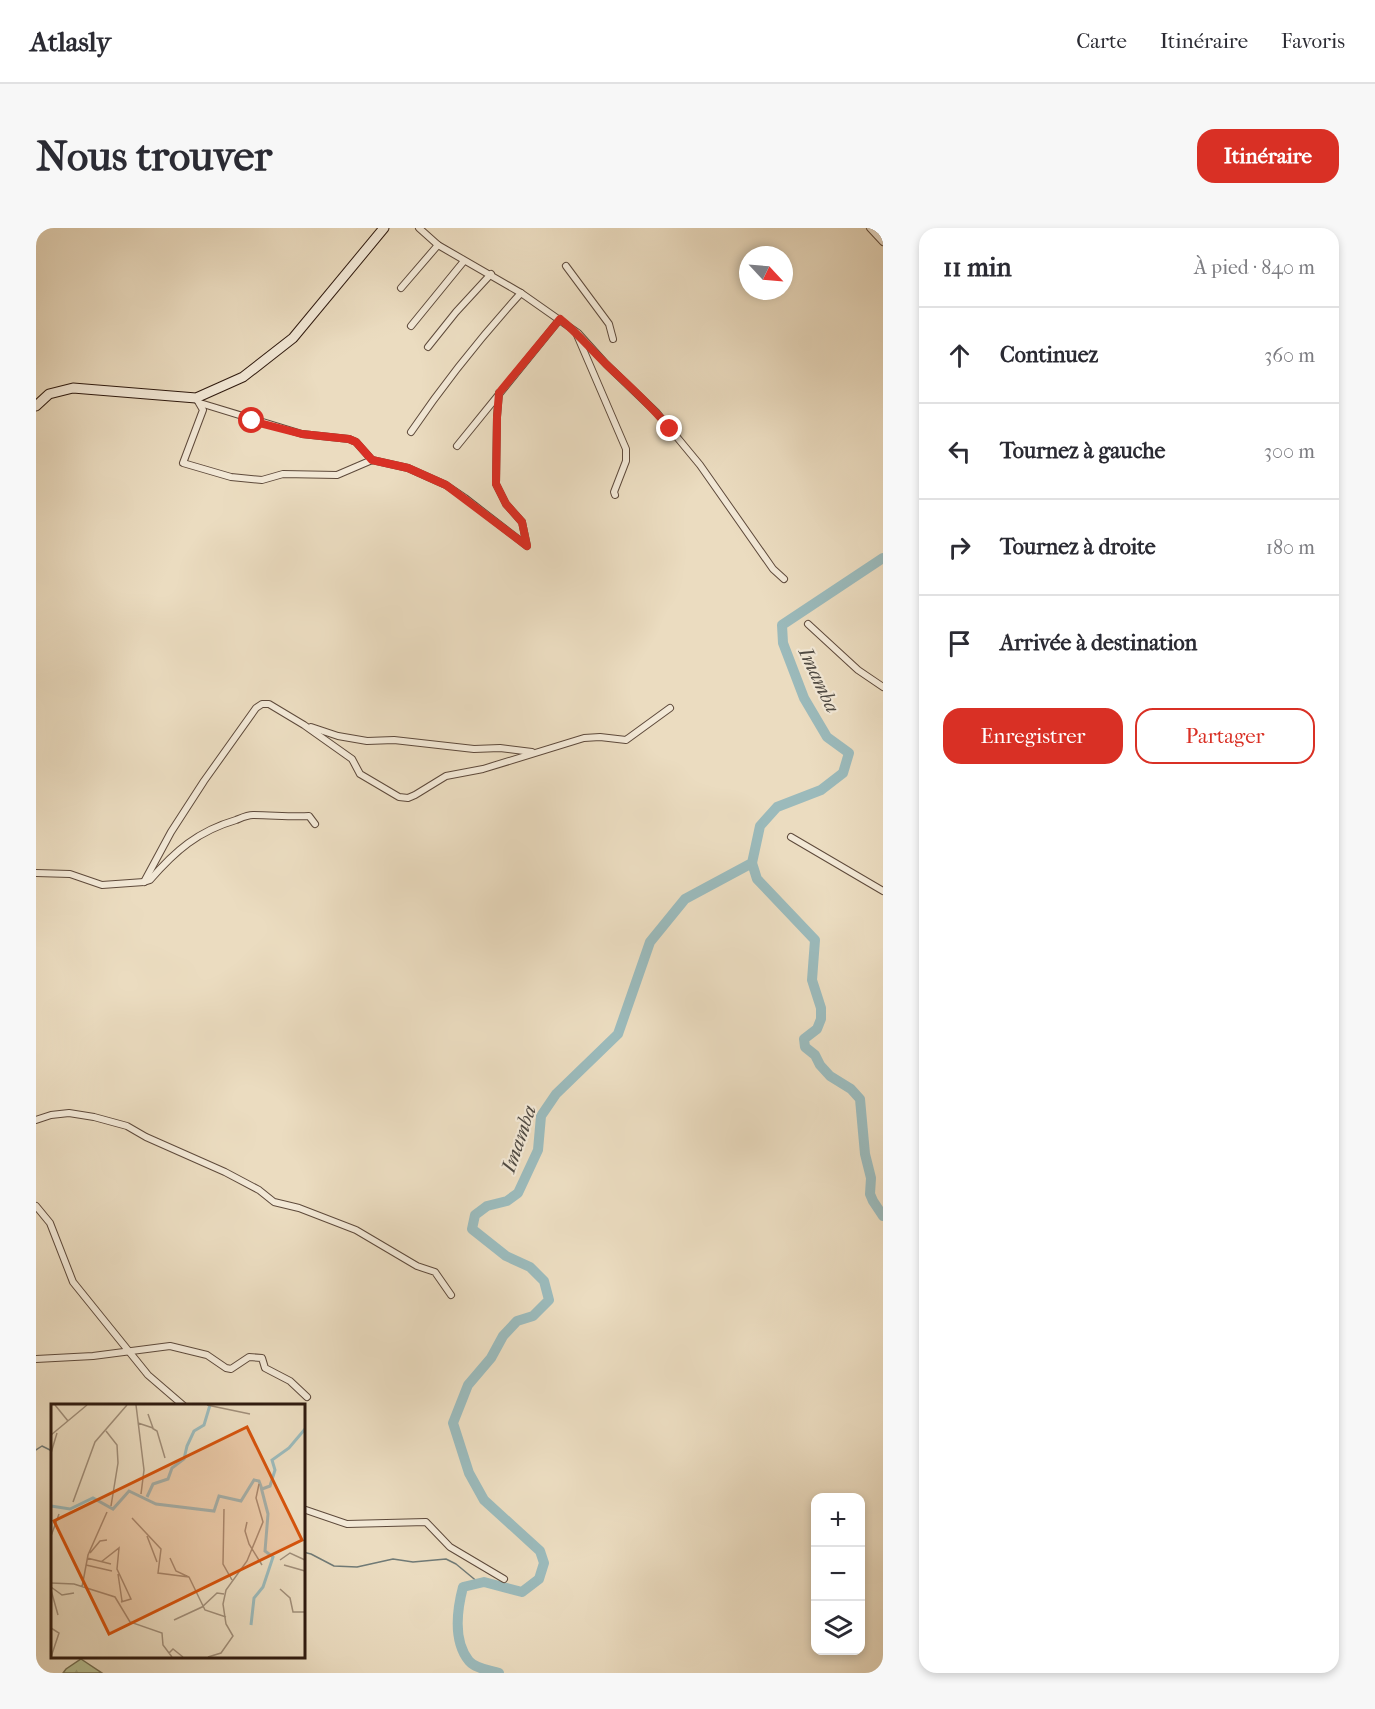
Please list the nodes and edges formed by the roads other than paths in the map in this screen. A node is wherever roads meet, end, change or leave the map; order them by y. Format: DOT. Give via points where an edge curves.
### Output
graph roads {
  1 [pos="384,228"];
  2 [pos="419,228"];
  3 [pos="870,228"];
  4 [pos="883,242"];
  5 [pos="438,245"];
  6 [pos="464,261"];
  7 [pos="566,266"];
  8 [pos="491,274"];
  9 [pos="401,288"];
  10 [pos="521,292"];
  11 [pos="560,319"];
  12 [pos="411,326"];
  13 [pos="576,332"];
  14 [pos="613,339"];
  15 [pos="428,347"];
  16 [pos="499,393"];
  17 [pos="198,400"];
  18 [pos="36,406"];
  19 [pos="411,432"];
  20 [pos="458,446"];
  21 [pos="372,460"];
  22 [pos="615,495"];
  23 [pos="784,579"];
  24 [pos="808,624"];
  25 [pos="883,687"];
  26 [pos="670,708"];
  27 [pos="304,725"];
  28 [pos="535,752"];
  29 [pos="315,824"];
  30 [pos="791,837"];
  31 [pos="36,873"];
  32 [pos="144,882"];
  33 [pos="883,891"];
  34 [pos="36,1120"];
  35 [pos="36,1206"];
  36 [pos="451,1295"];
  37 [pos="129,1351"];
  38 [pos="36,1359"];
  39 [pos="307,1397"];
  40 [pos="182,1404"];
  41 [pos="304,1509"];
  42 [pos="504,1579"];
  1 -- 17 [label="street" via="293,338 243,377"];
  2 -- 5 [label="street"];
  3 -- 4 [label="street"];
  5 -- 6 [label="street"];
  5 -- 9 [label="street"];
  6 -- 8 [label="street"];
  6 -- 12 [label="street"];
  7 -- 14 [label="street" via="609,324"];
  8 -- 10 [label="street"];
  8 -- 15 [label="street"];
  10 -- 11 [label="street"];
  10 -- 19 [label="street" via="448,379"];
  11 -- 13 [label="street"];
  11 -- 16 [label="street"];
  13 -- 22 [label="street" via="626,449"];
  13 -- 23 [label="street" via="657,413"];
  16 -- 20 [label="street"];
  16 -- 21 [label="street" via="496,484 506,504 522,522 527,546 446,485 408,468"];
  17 -- 18 [label="street" via="73,388 49,393"];
  17 -- 21 [label="street" via="302,434 349,439"];
  17 -- 21 [label="street" via="203,410 183,463 231,477 262,480 283,474 337,475"];
  24 -- 25 [label="street" via="858,670"];
  26 -- 28 [label="street" via="626,740 584,738"];
  27 -- 28 [label="street" via="367,741"];
  27 -- 28 [label="street" via="352,759 360,774 399,798 416,795 446,776"];
  27 -- 32 [label="street" via="269,704 256,708 171,832"];
  29 -- 32 [label="street" via="309,816 251,815 221,824 184,844"];
  30 -- 33 [label="street"];
  31 -- 32 [label="street" via="70,874 102,885"];
  34 -- 36 [label="street" via="69,1113 127,1126 260,1190 274,1202 356,1230 417,1266 435,1272"];
  35 -- 37 [label="street" via="50,1223 73,1282"];
  37 -- 38 [label="street"];
  37 -- 39 [label="street" via="170,1346 207,1355 231,1369 249,1357 262,1358 265,1368 290,1381"];
  37 -- 40 [label="street" via="148,1375"];
  41 -- 42 [label="street" via="347,1524 426,1522 450,1547"];
}
